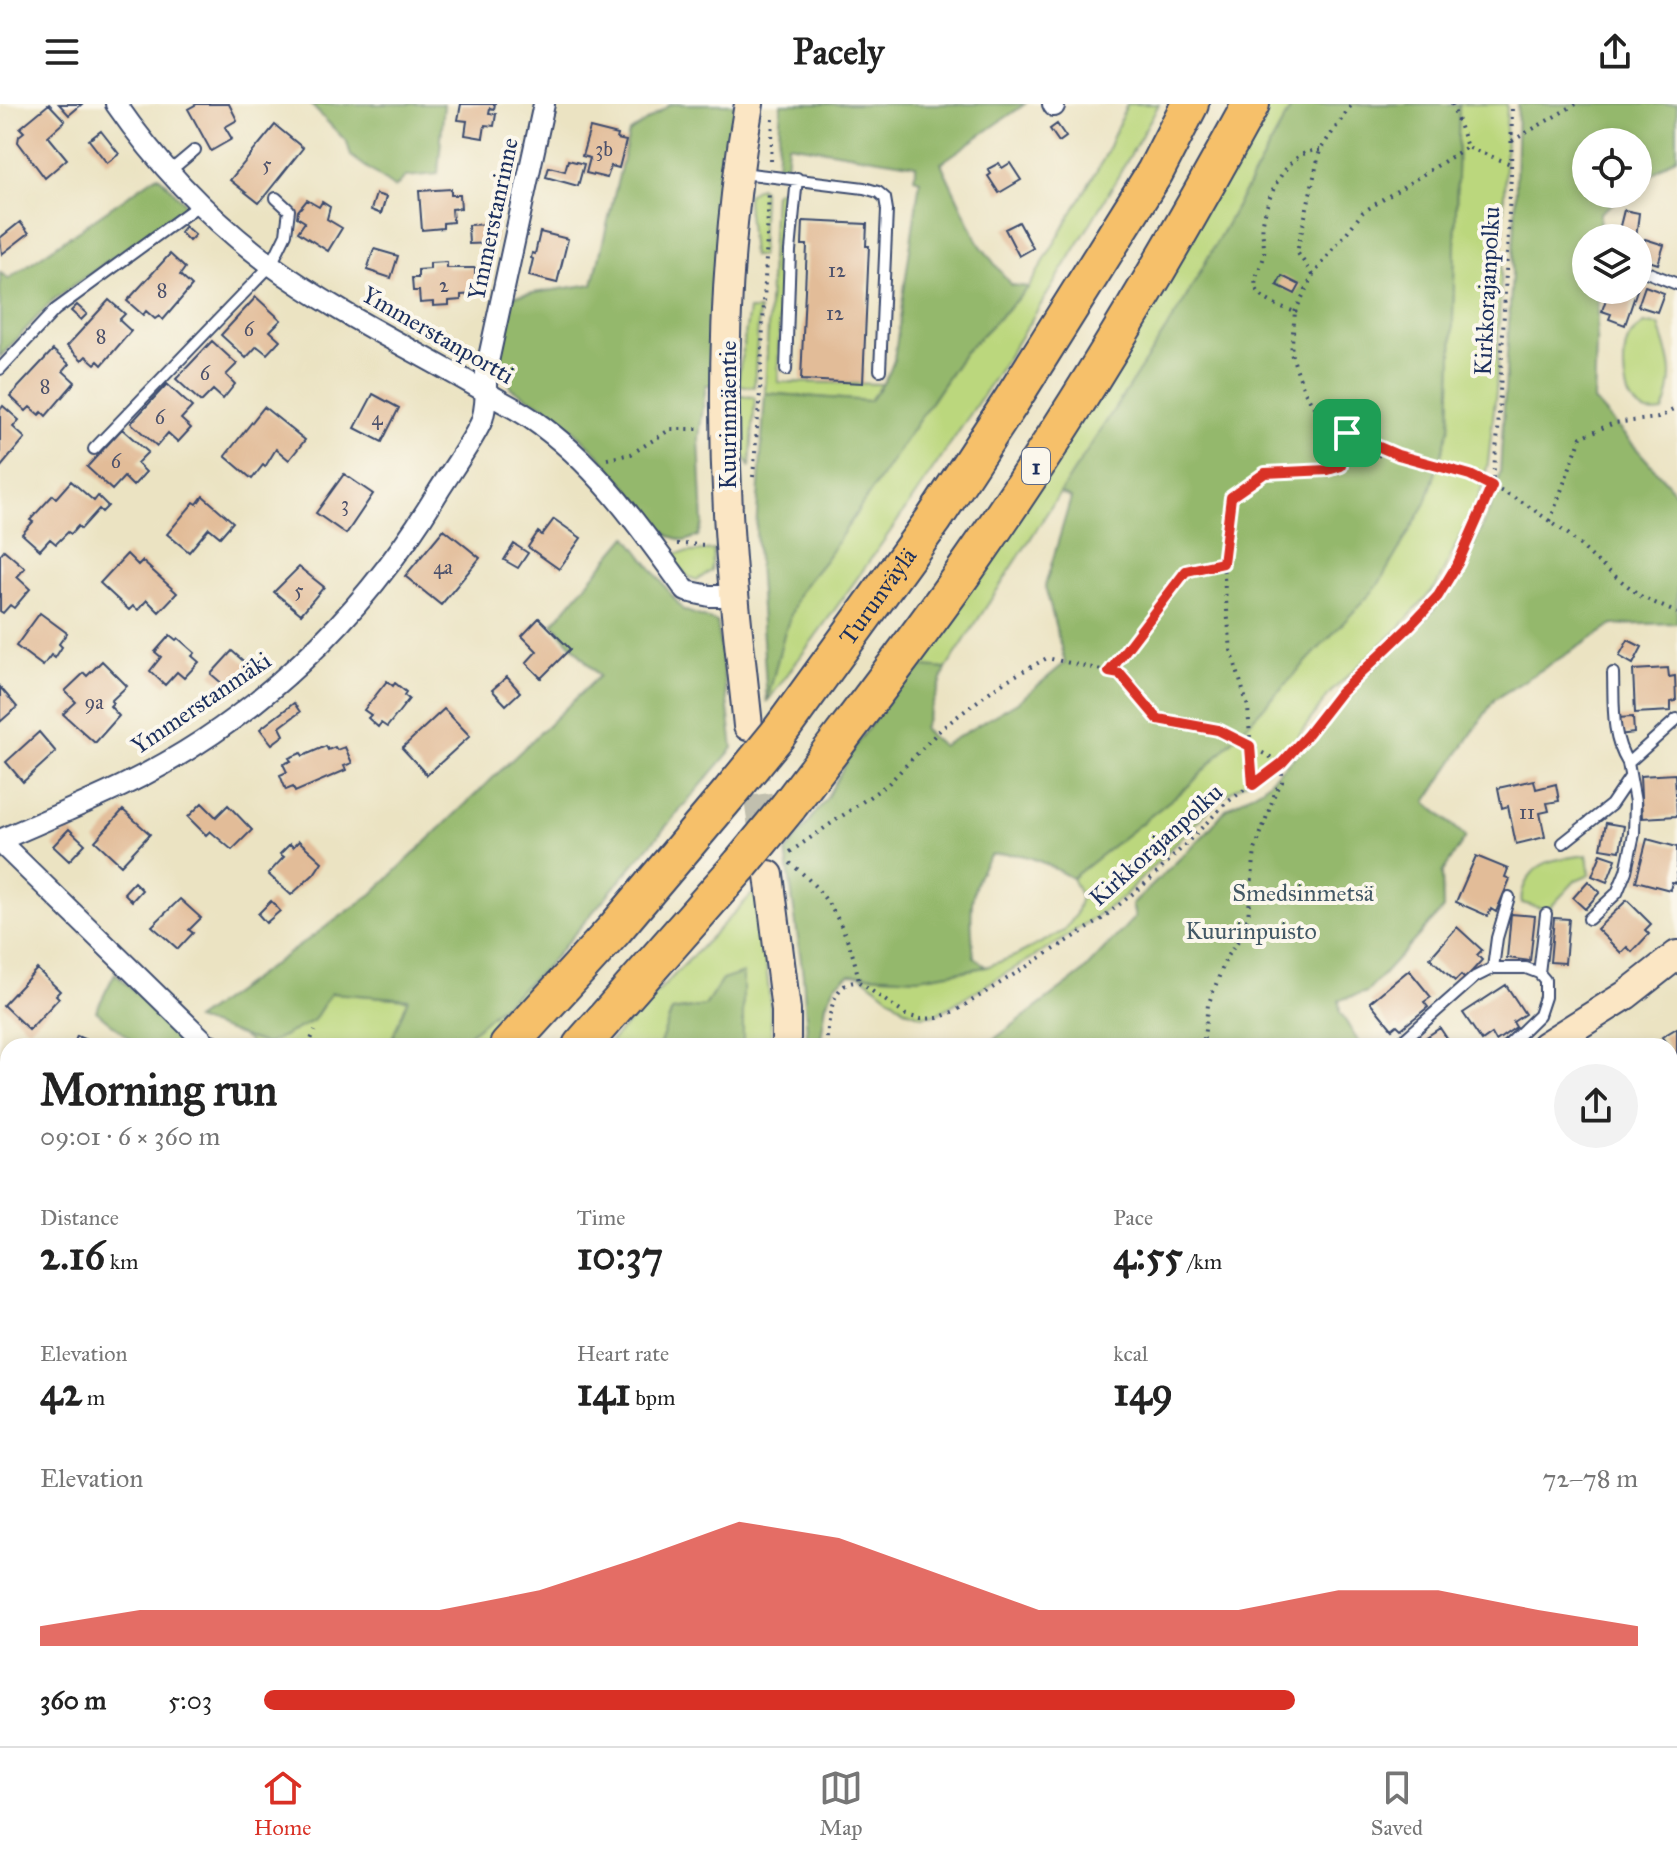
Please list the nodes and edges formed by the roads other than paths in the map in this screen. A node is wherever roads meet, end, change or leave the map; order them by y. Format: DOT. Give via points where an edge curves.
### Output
graph roads {
  1 [pos="116,104"];
  2 [pos="544,104"];
  3 [pos="1190,104"];
  4 [pos="1251,104"];
  5 [pos="761,110"];
  6 [pos="195,150"];
  7 [pos="170,171"];
  8 [pos="740,173"];
  9 [pos="797,178"];
  10 [pos="276,198"];
  11 [pos="200,204"];
  12 [pos="271,265"];
  13 [pos="1652,274"];
  14 [pos="1677,284"];
  15 [pos="0,369"];
  16 [pos="786,370"];
  17 [pos="880,370"];
  18 [pos="486,393"];
  19 [pos="94,449"];
  20 [pos="735,596"];
  21 [pos="1613,673"];
  22 [pos="1677,719"];
  23 [pos="763,730"];
  24 [pos="1628,763"];
  25 [pos="1630,777"];
  26 [pos="0,841"];
  27 [pos="1563,843"];
  28 [pos="755,869"];
  29 [pos="1509,897"];
  30 [pos="1546,914"];
  31 [pos="1589,919"];
  32 [pos="1677,955"];
  33 [pos="1493,968"];
  34 [pos="1539,973"];
  35 [pos="201,1038"];
  36 [pos="515,1038"];
  37 [pos="588,1038"];
  38 [pos="786,1038"];
  39 [pos="1406,1038"];
  40 [pos="1515,1038"];
  41 [pos="1558,1038"];
  1 -- 7 [label="street, Ymmerstanportti"];
  2 -- 18 [label="street, Ymmerstanrinne" via="486,371"];
  3 -- 23 [label="highway, Turunväylä / 1" via="1155,172 934,519"];
  4 -- 28 [label="highway, 1, bridge" via="1052,443 973,560 788,807"];
  5 -- 8 [label="street, Kuurinmäentie"];
  6 -- 7 [label="lane"];
  7 -- 11 [label="street, Ymmerstanportti"];
  8 -- 9 [label="lane"];
  8 -- 20 [label="street, Kuurinmäentie" via="725,392"];
  9 -- 16 [label="lane"];
  9 -- 17 [label="lane" via="864,188 885,198"];
  10 -- 12 [label="lane" via="289,210 286,234"];
  11 -- 12 [label="street, Ymmerstanportti"];
  11 -- 15 [label="lane" via="55,310"];
  12 -- 18 [label="street, Ymmerstanportti"];
  12 -- 19 [label="lane"];
  13 -- 14 [label="lane"];
  18 -- 20 [label="street, Ymmerstanportti" via="533,419 581,459 686,591"];
  18 -- 26 [label="street, Ymmerstanmäki" via="481,421 380,580 284,680 194,745 124,785"];
  20 -- 23 [label="street, Kuurinmäentie"];
  21 -- 24 [label="lane" via="1618,748"];
  22 -- 24 [label="lane"];
  23 -- 36 [label="highway, Turunväylä / 1, bridge" via="733,789"];
  24 -- 25 [label="lane"];
  25 -- 27 [label="lane" via="1611,805"];
  25 -- 31 [label="lane" via="1634,834 1626,871 1617,893"];
  26 -- 35 [label="street, Ymmerstanmäki"];
  28 -- 37 [label="highway, 1"];
  28 -- 38 [label="street" via="786,1010"];
  29 -- 33 [label="lane"];
  30 -- 34 [label="lane"];
  32 -- 41 [label="street"];
  33 -- 34 [label="lane"];
  33 -- 39 [label="lane" via="1475,977"];
  34 -- 40 [label="lane" via="1545,980 1545,997 1539,1015"];
}
